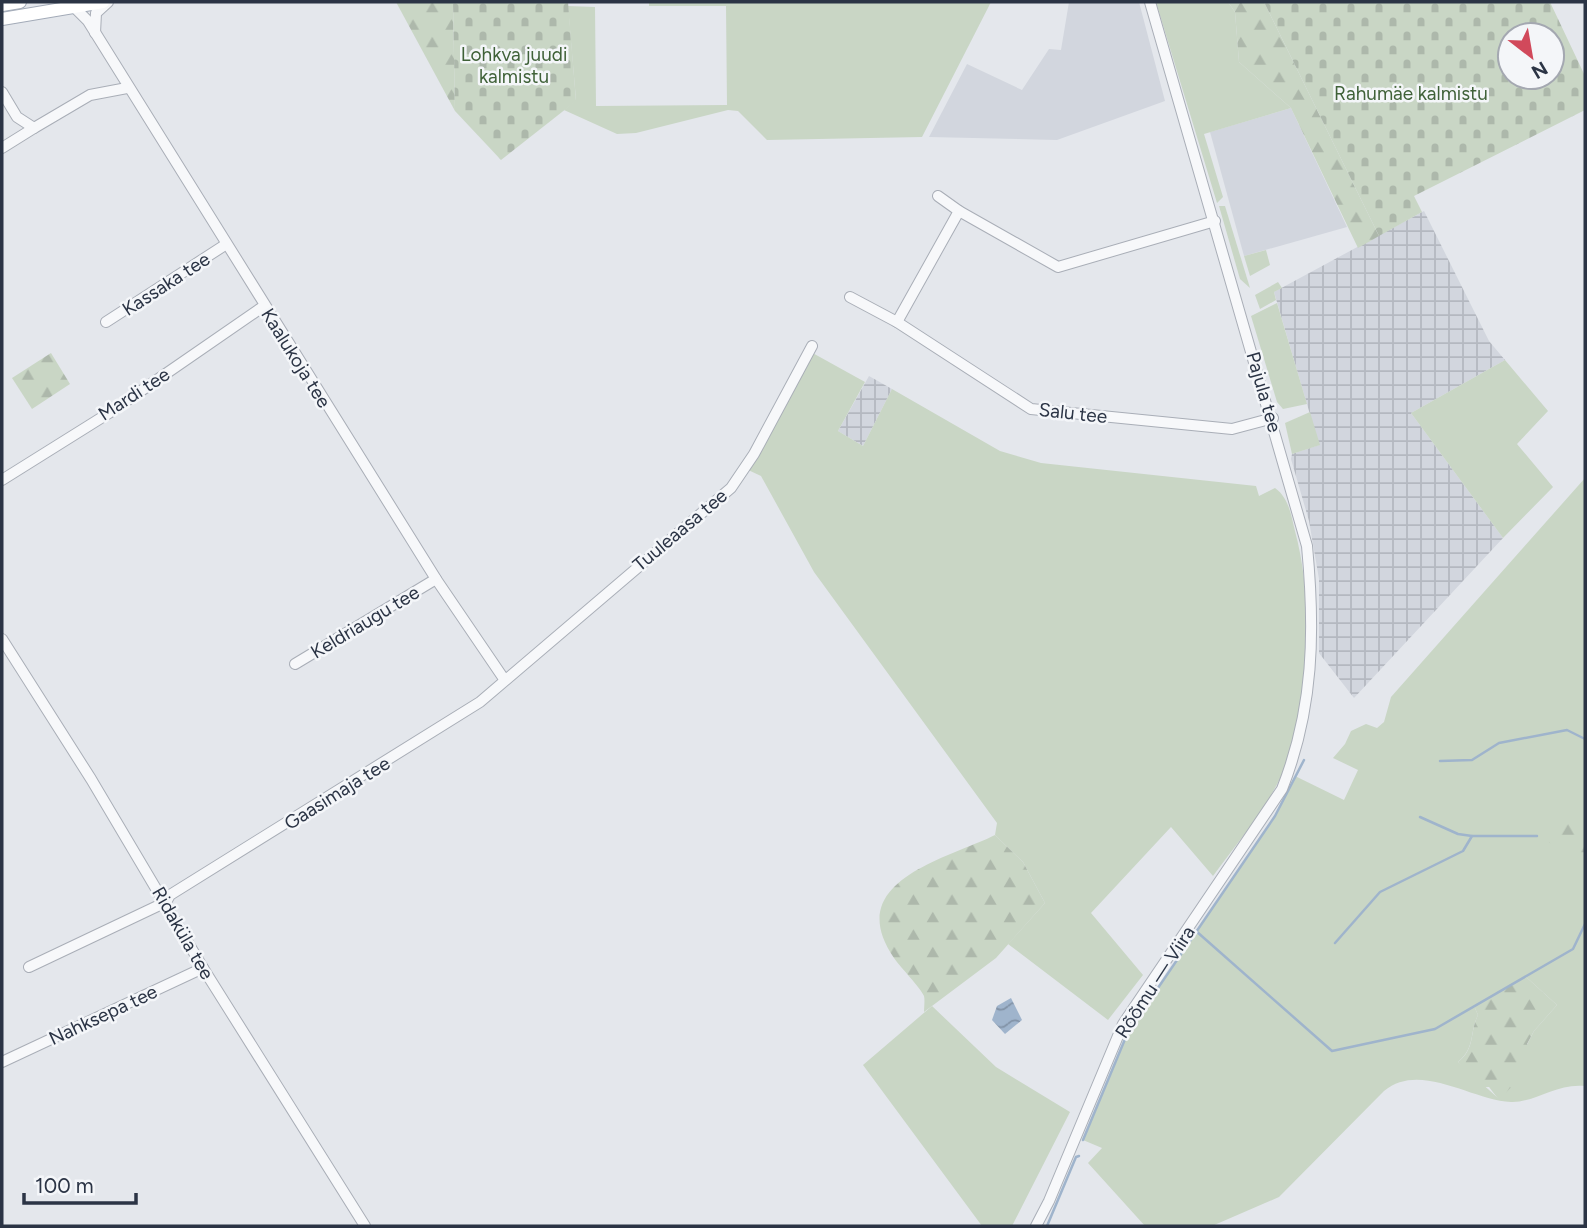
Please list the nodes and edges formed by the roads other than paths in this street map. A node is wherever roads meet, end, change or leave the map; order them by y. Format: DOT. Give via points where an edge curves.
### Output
graph roads {
  1 [pos="20,2"];
  2 [pos="105,2"];
  3 [pos="1150,2"];
  4 [pos="2,5"];
  5 [pos="74,7"];
  6 [pos="2,19"];
  7 [pos="95,33"];
  8 [pos="127,88"];
  9 [pos="2,92"];
  10 [pos="34,128"];
  11 [pos="2,148"];
  12 [pos="938,196"];
  13 [pos="960,211"];
  14 [pos="1215,221"];
  15 [pos="225,245"];
  16 [pos="850,297"];
  17 [pos="264,306"];
  18 [pos="897,321"];
  19 [pos="106,322"];
  20 [pos="812,346"];
  21 [pos="1273,418"];
  22 [pos="2,480"];
  23 [pos="436,579"];
  24 [pos="2,639"];
  25 [pos="295,664"];
  26 [pos="504,679"];
  27 [pos="1282,789"];
  28 [pos="166,902"];
  29 [pos="29,967"];
  30 [pos="203,968"];
  31 [pos="2,1060"];
  32 [pos="365,1226"];
  33 [pos="1036,1226"];
  1 -- 4 [label="main road"];
  2 -- 5 [label="main road"];
  2 -- 7 [label="street" via="96,13"];
  3 -- 14 [label="street, Pajula tee"];
  5 -- 6 [label="main road"];
  5 -- 7 [label="street, Kaalukoja tee"];
  7 -- 8 [label="street, Kaalukoja tee"];
  8 -- 10 [label="street" via="90,95"];
  8 -- 15 [label="street, Kaalukoja tee"];
  9 -- 10 [label="street" via="17,117"];
  10 -- 11 [label="street"];
  12 -- 13 [label="street"];
  13 -- 14 [label="street" via="1058,267"];
  13 -- 18 [label="street"];
  14 -- 21 [label="street, Pajula tee"];
  15 -- 17 [label="street, Kaalukoja tee"];
  15 -- 19 [label="street, Kassaka tee"];
  16 -- 18 [label="street, Salu tee"];
  17 -- 22 [label="street, Mardi tee"];
  17 -- 23 [label="street, Kaalukoja tee"];
  18 -- 21 [label="street, Salu tee" via="1031,409 1232,429"];
  20 -- 26 [label="street, Tuuleaasa tee" via="746,469 731,488"];
  21 -- 27 [label="street, Pajula tee" via="1307,546 1313,608 1307,705"];
  23 -- 25 [label="street, Keldriaugu tee"];
  23 -- 26 [label="street, Kaalukoja tee"];
  24 -- 28 [label="street, Ridaküla tee"];
  26 -- 28 [label="street, Gaasimaja tee" via="480,702 170,895"];
  27 -- 33 [label="street, Rõõmu — Viira" via="1123,1024"];
  28 -- 29 [label="street, Gaasimaja tee"];
  28 -- 30 [label="street, Ridaküla tee"];
  30 -- 31 [label="street, Nahksepa tee"];
  30 -- 32 [label="street, Ridaküla tee"];
}
